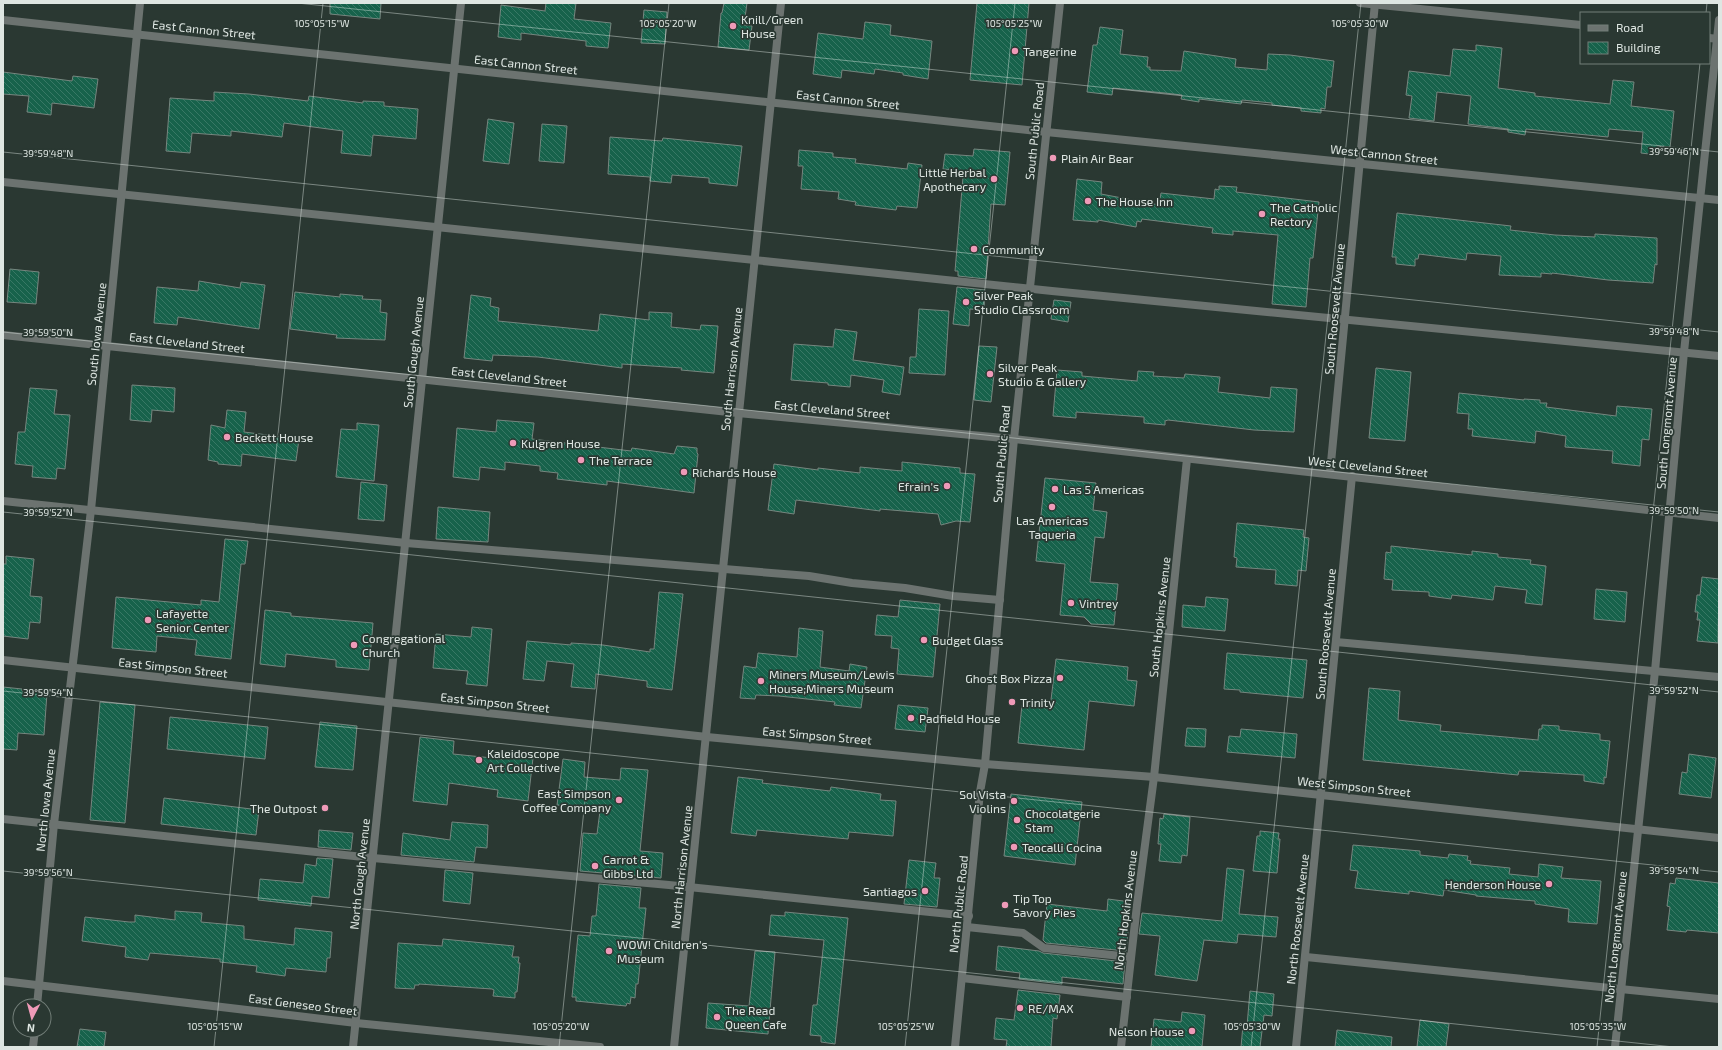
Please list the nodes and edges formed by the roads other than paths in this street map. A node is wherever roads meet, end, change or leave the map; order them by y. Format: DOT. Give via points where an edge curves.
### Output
graph roads {
  1 [pos="140,3"];
  2 [pos="461,3"];
  3 [pos="781,3"];
  4 [pos="1060,3"];
  5 [pos="1360,3"];
  6 [pos="1375,4"];
  7 [pos="3,20"];
  8 [pos="1719,20"];
  9 [pos="1580,25"];
  10 [pos="136,34"];
  11 [pos="1715,39"];
  12 [pos="454,69"];
  13 [pos="772,103"];
  14 [pos="1046,132"];
  15 [pos="1359,164"];
  16 [pos="3,182"];
  17 [pos="122,194"];
  18 [pos="1701,198"];
  19 [pos="1719,200"];
  20 [pos="438,226"];
  21 [pos="755,259"];
  22 [pos="1030,289"];
  23 [pos="1345,320"];
  24 [pos="3,335"];
  25 [pos="107,346"];
  26 [pos="1684,352"];
  27 [pos="1719,356"];
  28 [pos="422,379"];
  29 [pos="738,413"];
  30 [pos="1014,439"];
  31 [pos="1188,459"];
  32 [pos="1330,474"];
  33 [pos="1352,476"];
  34 [pos="3,501"];
  35 [pos="91,510"];
  36 [pos="1670,513"];
  37 [pos="1719,518"];
  38 [pos="406,543"];
  39 [pos="723,569"];
  40 [pos="1000,600"];
  41 [pos="1336,642"];
  42 [pos="3,660"];
  43 [pos="72,668"];
  44 [pos="1655,671"];
  45 [pos="1719,678"];
  46 [pos="389,704"];
  47 [pos="707,737"];
  48 [pos="985,764"];
  49 [pos="1154,777"];
  50 [pos="1322,794"];
  51 [pos="3,819"];
  52 [pos="54,824"];
  53 [pos="1637,830"];
  54 [pos="1719,838"];
  55 [pos="373,858"];
  56 [pos="692,887"];
  57 [pos="969,916"];
  58 [pos="967,927"];
  59 [pos="1306,956"];
  60 [pos="1131,957"];
  61 [pos="962,978"];
  62 [pos="3,981"];
  63 [pos="39,985"];
  64 [pos="1621,988"];
  65 [pos="1127,997"];
  66 [pos="38,998"];
  67 [pos="1719,999"];
  68 [pos="356,1023"];
  69 [pos="353,1047"];
  70 [pos="600,1047"];
  71 [pos="674,1047"];
  72 [pos="955,1047"];
  73 [pos="1121,1047"];
  74 [pos="1296,1047"];
  75 [pos="1615,1047"];
  1 -- 10 [label="street, South Iowa Avenue"];
  2 -- 12 [label="street, South Gough Avenue"];
  3 -- 13 [label="street, South Harrison Avenue"];
  4 -- 14 [label="street, South Public Road"];
  5 -- 6 [label="street"];
  6 -- 9 [label="street"];
  6 -- 15 [label="street, South Roosevelt Avenue"];
  7 -- 10 [label="street, East Cannon Street"];
  8 -- 11 [label="street, South Longmont Avenue"];
  10 -- 12 [label="street, East Cannon Street"];
  10 -- 17 [label="street, South Iowa Avenue"];
  11 -- 18 [label="street, South Longmont Avenue"];
  12 -- 13 [label="street, East Cannon Street"];
  12 -- 20 [label="street, South Gough Avenue"];
  13 -- 14 [label="street, East Cannon Street"];
  13 -- 21 [label="street, South Harrison Avenue"];
  14 -- 15 [label="street, West Cannon Street"];
  14 -- 22 [label="street, South Public Road"];
  15 -- 18 [label="street, West Cannon Street"];
  15 -- 23 [label="street, South Roosevelt Avenue"];
  16 -- 17 [label="street"];
  17 -- 20 [label="street"];
  17 -- 25 [label="street, South Iowa Avenue"];
  18 -- 19 [label="street, West Cannon Street"];
  18 -- 26 [label="street, South Longmont Avenue"];
  20 -- 21 [label="street"];
  20 -- 28 [label="street, South Gough Avenue"];
  21 -- 22 [label="street"];
  21 -- 29 [label="street, South Harrison Avenue"];
  22 -- 23 [label="street"];
  22 -- 30 [label="street, South Public Road"];
  23 -- 26 [label="street"];
  23 -- 32 [label="street, South Roosevelt Avenue"];
  24 -- 25 [label="street, East Cleveland Street"];
  25 -- 28 [label="street, East Cleveland Street"];
  25 -- 35 [label="street, South Iowa Avenue"];
  26 -- 27 [label="street"];
  26 -- 36 [label="street, South Longmont Avenue"];
  28 -- 29 [label="street, East Cleveland Street"];
  28 -- 38 [label="street, South Gough Avenue"];
  29 -- 30 [label="street, East Cleveland Street"];
  29 -- 39 [label="street, South Harrison Avenue"];
  30 -- 31 [label="street, West Cleveland Street"];
  30 -- 40 [label="street, South Public Road"];
  31 -- 32 [label="street, West Cleveland Street"];
  31 -- 49 [label="street, South Hopkins Avenue"];
  32 -- 33 [label="street, West Cleveland Street"];
  33 -- 36 [label="street, West Cleveland Street"];
  33 -- 41 [label="street, South Roosevelt Avenue"];
  34 -- 35 [label="street"];
  35 -- 38 [label="street"];
  35 -- 43 [label="street, South Iowa Avenue"];
  36 -- 37 [label="street, West Cleveland Street"];
  36 -- 44 [label="street, South Longmont Avenue"];
  38 -- 39 [label="street"];
  38 -- 46 [label="street, South Gough Avenue"];
  39 -- 40 [label="street" via="809,576 852,584"];
  39 -- 47 [label="street, South Harrison Avenue"];
  40 -- 48 [label="street, South Public Road"];
  41 -- 44 [label="street"];
  41 -- 50 [label="street, South Roosevelt Avenue"];
  42 -- 43 [label="street, East Simpson Street"];
  43 -- 46 [label="street, East Simpson Street"];
  43 -- 52 [label="street, North Iowa Avenue"];
  44 -- 45 [label="street"];
  44 -- 53 [label="street, South Longmont Avenue"];
  46 -- 47 [label="street, East Simpson Street"];
  46 -- 55 [label="street, North Gough Avenue"];
  47 -- 48 [label="street, East Simpson Street"];
  47 -- 56 [label="street, North Harrison Avenue"];
  48 -- 49 [label="street, West Simpson Street"];
  48 -- 57 [label="street, North Public Road" via="980,792"];
  49 -- 50 [label="street, West Simpson Street"];
  49 -- 60 [label="street, North Hopkins Avenue"];
  50 -- 53 [label="street, West Simpson Street"];
  50 -- 59 [label="street, North Roosevelt Avenue"];
  51 -- 52 [label="street"];
  52 -- 55 [label="street"];
  52 -- 63 [label="street, North Iowa Avenue"];
  53 -- 54 [label="street, West Simpson Street"];
  53 -- 64 [label="street, North Longmont Avenue"];
  55 -- 56 [label="street"];
  55 -- 68 [label="street, North Gough Avenue"];
  56 -- 57 [label="street"];
  56 -- 71 [label="street, North Harrison Avenue"];
  57 -- 58 [label="street, North Public Road"];
  58 -- 60 [label="street" via="1023,933 1044,948"];
  58 -- 61 [label="street, North Public Road"];
  59 -- 64 [label="street"];
  59 -- 74 [label="street, North Roosevelt Avenue"];
  60 -- 65 [label="street, North Hopkins Avenue"];
  61 -- 65 [label="street"];
  61 -- 72 [label="street, North Public Road"];
  62 -- 63 [label="street, East Geneseo Street"];
  63 -- 66 [label="street, North Iowa Avenue"];
  63 -- 68 [label="street, East Geneseo Street"];
  64 -- 67 [label="street"];
  64 -- 75 [label="street, North Longmont Avenue"];
  65 -- 73 [label="street, North Hopkins Avenue"];
  68 -- 69 [label="street, North Gough Avenue"];
  68 -- 70 [label="street, East Geneseo Street"];
}
